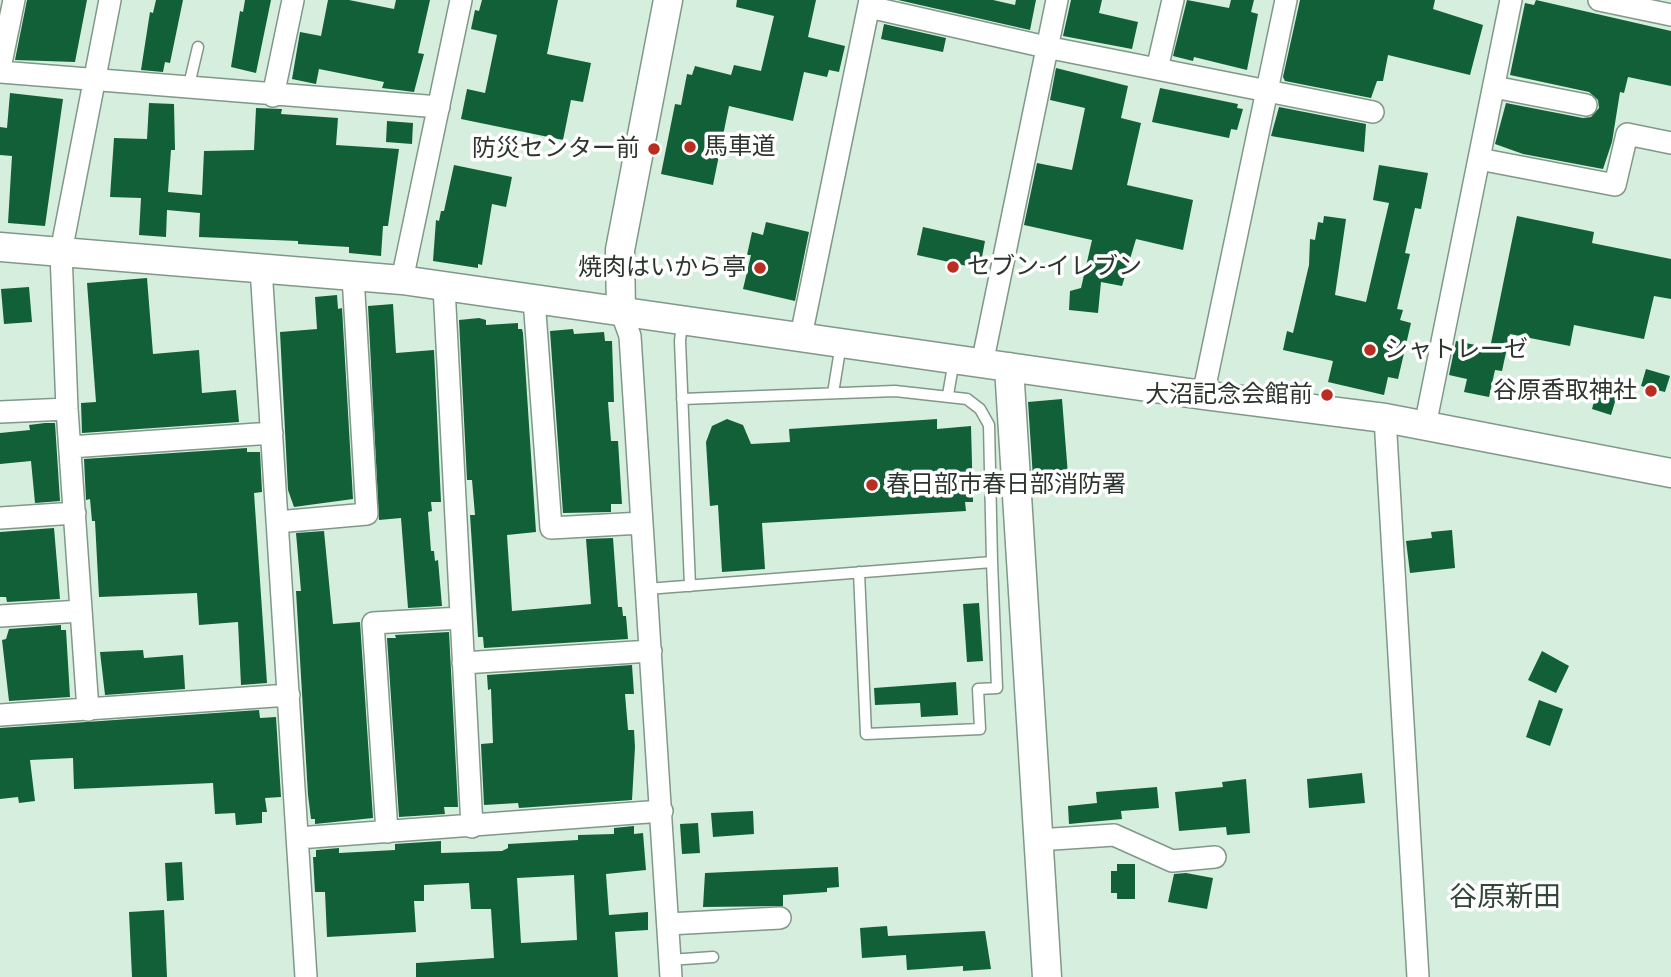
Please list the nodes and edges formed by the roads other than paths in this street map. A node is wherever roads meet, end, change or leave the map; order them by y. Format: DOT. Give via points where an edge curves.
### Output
graph roads {
  1 [pos="14,0"];
  2 [pos="110,0"];
  3 [pos="293,0"];
  4 [pos="461,0"];
  5 [pos="668,0"];
  6 [pos="1057,0"];
  7 [pos="1173,0"];
  8 [pos="1286,0"];
  9 [pos="1511,0"];
  10 [pos="1599,0"];
  11 [pos="869,4"];
  12 [pos="1671,15"];
  13 [pos="198,47"];
  14 [pos="1046,47"];
  15 [pos="1157,69"];
  16 [pos="0,70"];
  17 [pos="95,82"];
  18 [pos="1494,87"];
  19 [pos="188,89"];
  20 [pos="1267,92"];
  21 [pos="273,96"];
  22 [pos="1586,105"];
  23 [pos="439,107"];
  24 [pos="1373,111"];
  25 [pos="1671,143"];
  26 [pos="1479,159"];
  27 [pos="0,247"];
  28 [pos="61,252"];
  29 [pos="261,268"];
  30 [pos="353,276"];
  31 [pos="402,280"];
  32 [pos="444,286"];
  33 [pos="534,299"];
  34 [pos="621,312"];
  35 [pos="682,320"];
  36 [pos="801,336"];
  37 [pos="841,342"];
  38 [pos="954,360"];
  39 [pos="995,366"];
  40 [pos="833,393"];
  41 [pos="948,395"];
  42 [pos="1203,395"];
  43 [pos="682,399"];
  44 [pos="67,408"];
  45 [pos="0,412"];
  46 [pos="1385,418"];
  47 [pos="1425,426"];
  48 [pos="272,433"];
  49 [pos="70,447"];
  50 [pos="1671,473"];
  51 [pos="75,513"];
  52 [pos="0,518"];
  53 [pos="277,522"];
  54 [pos="642,523"];
  55 [pos="992,562"];
  56 [pos="859,572"];
  57 [pos="690,586"];
  58 [pos="647,589"];
  59 [pos="81,611"];
  60 [pos="0,616"];
  61 [pos="461,618"];
  62 [pos="651,651"];
  63 [pos="463,663"];
  64 [pos="289,695"];
  65 [pos="88,710"];
  66 [pos="0,715"];
  67 [pos="662,811"];
  68 [pos="472,827"];
  69 [pos="387,832"];
  70 [pos="298,838"];
  71 [pos="1038,839"];
  72 [pos="1215,857"];
  73 [pos="780,918"];
  74 [pos="667,923"];
  75 [pos="713,957"];
  76 [pos="670,968"];
  77 [pos="306,977"];
  78 [pos="1047,977"];
  79 [pos="1418,977"];
  1 -- 16 [label="street"];
  2 -- 17 [label="street"];
  3 -- 21 [label="street"];
  4 -- 23 [label="street"];
  5 -- 34 [label="street" via="620,250"];
  6 -- 14 [label="street"];
  7 -- 15 [label="street"];
  8 -- 20 [label="street"];
  9 -- 18 [label="street"];
  10 -- 12 [label="street"];
  11 -- 14 [label="street"];
  11 -- 36 [label="street"];
  13 -- 19 [label="lane"];
  14 -- 15 [label="street"];
  14 -- 39 [label="street"];
  15 -- 20 [label="street"];
  16 -- 17 [label="street"];
  17 -- 19 [label="street"];
  17 -- 28 [label="street"];
  18 -- 22 [label="street"];
  18 -- 26 [label="street"];
  19 -- 21 [label="street"];
  20 -- 24 [label="street"];
  20 -- 42 [label="street"];
  21 -- 23 [label="street"];
  23 -- 31 [label="street"];
  25 -- 26 [label="street" via="1627,134 1615,186"];
  26 -- 47 [label="street"];
  27 -- 28 [label="street"];
  28 -- 29 [label="street"];
  28 -- 44 [label="street"];
  29 -- 30 [label="street"];
  29 -- 48 [label="street"];
  30 -- 31 [label="street"];
  30 -- 53 [label="street" via="368,514"];
  31 -- 32 [label="street"];
  32 -- 33 [label="street"];
  32 -- 61 [label="street"];
  33 -- 34 [label="street"];
  33 -- 54 [label="street" via="551,528"];
  34 -- 35 [label="street"];
  34 -- 54 [label="street" via="630,336"];
  35 -- 36 [label="street"];
  35 -- 43 [label="lane"];
  36 -- 37 [label="street"];
  37 -- 38 [label="street"];
  37 -- 40 [label="lane"];
  38 -- 39 [label="street"];
  38 -- 41 [label="lane"];
  39 -- 42 [label="street"];
  39 -- 71 [label="street" via="1007,383"];
  40 -- 41 [label="lane"];
  40 -- 43 [label="lane"];
  41 -- 55 [label="lane" via="967,399 989,425"];
  42 -- 46 [label="street"];
  43 -- 57 [label="lane"];
  44 -- 45 [label="street"];
  44 -- 49 [label="street"];
  46 -- 47 [label="street"];
  46 -- 79 [label="street"];
  47 -- 50 [label="street"];
  48 -- 49 [label="street"];
  48 -- 53 [label="street"];
  49 -- 51 [label="street"];
  51 -- 52 [label="street"];
  51 -- 59 [label="street"];
  53 -- 64 [label="street"];
  54 -- 58 [label="street"];
  55 -- 56 [label="lane"];
  55 -- 56 [label="lane" via="997,688 978,689 980,729 866,734"];
  56 -- 57 [label="lane"];
  57 -- 58 [label="lane"];
  58 -- 62 [label="street"];
  59 -- 60 [label="street"];
  59 -- 65 [label="street"];
  61 -- 63 [label="street"];
  61 -- 69 [label="street" via="373,624"];
  62 -- 63 [label="street"];
  62 -- 67 [label="street"];
  63 -- 68 [label="street"];
  64 -- 65 [label="street"];
  64 -- 70 [label="street"];
  65 -- 66 [label="street"];
  67 -- 68 [label="street"];
  67 -- 74 [label="street"];
  68 -- 69 [label="street"];
  69 -- 70 [label="street"];
  70 -- 77 [label="street"];
  71 -- 72 [label="street" via="1114,835 1172,860"];
  71 -- 78 [label="street"];
  73 -- 74 [label="street"];
  74 -- 76 [label="street"];
  75 -- 76 [label="lane"];
}
